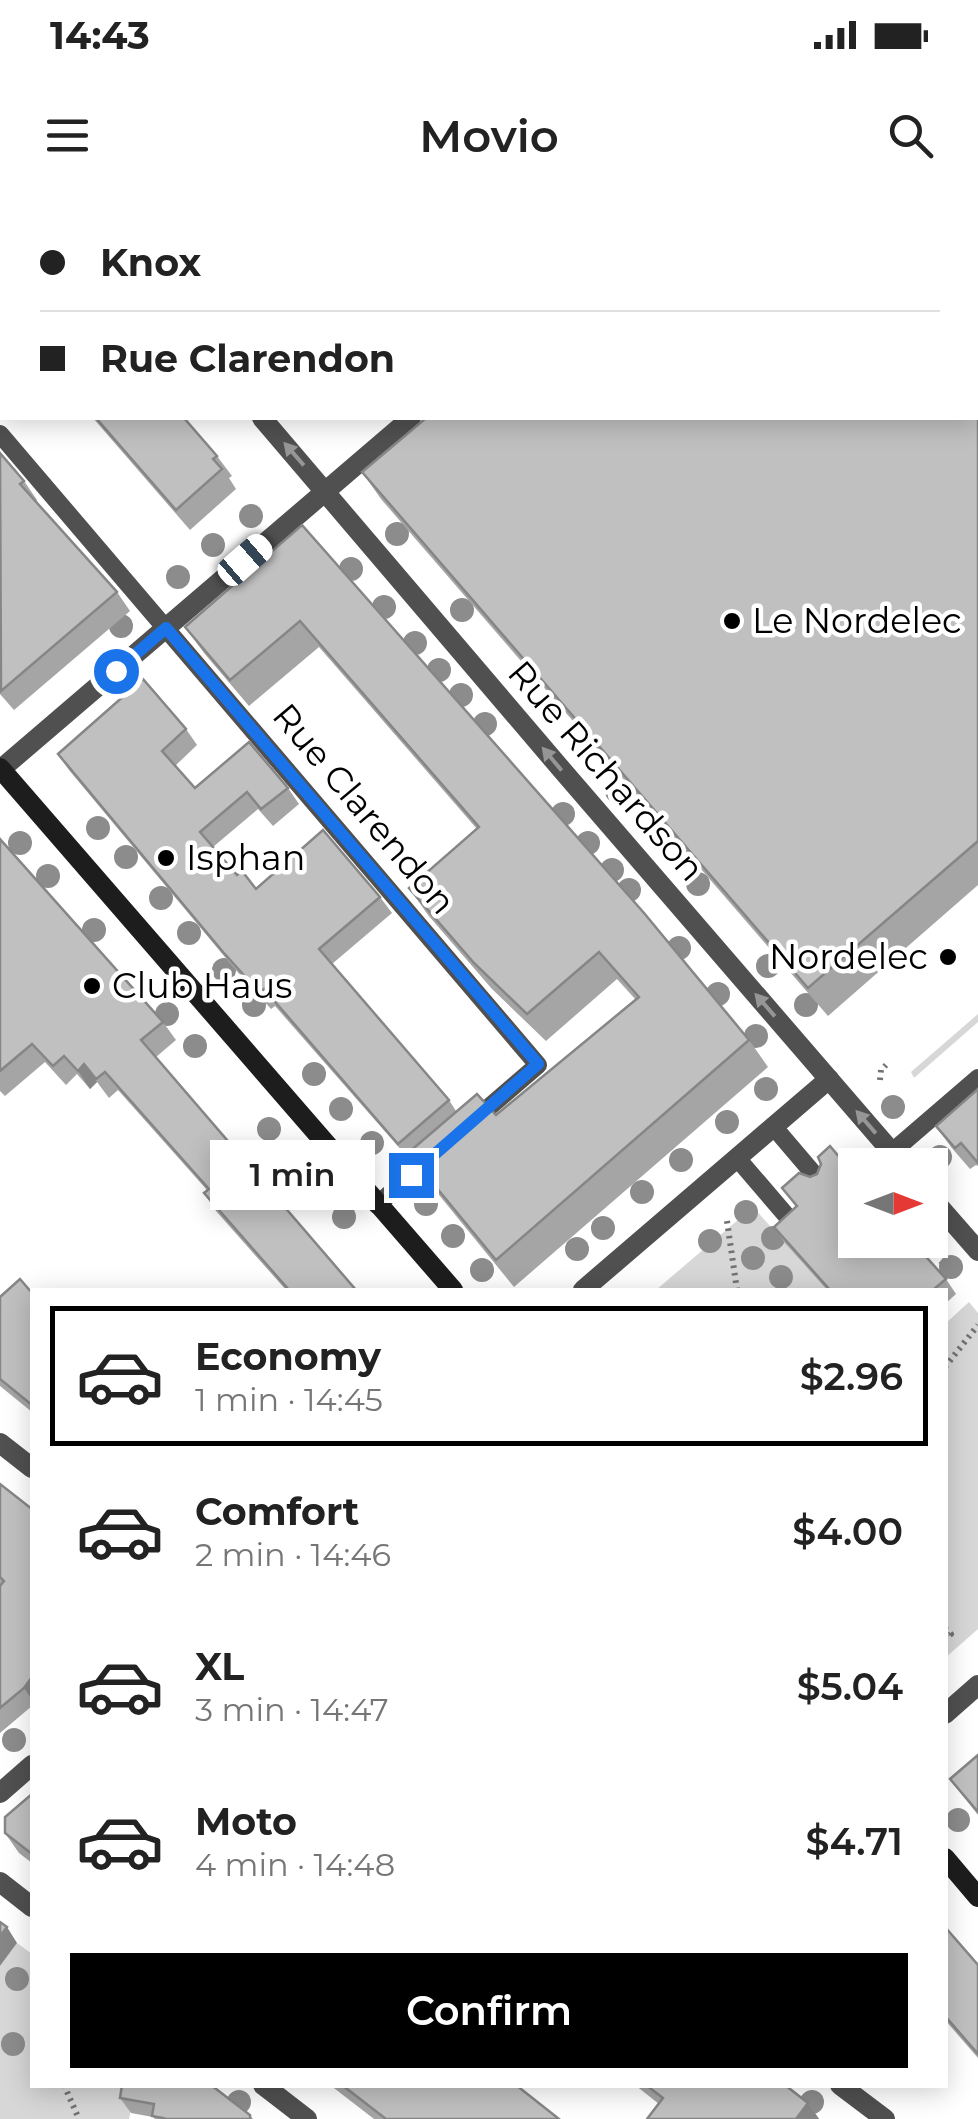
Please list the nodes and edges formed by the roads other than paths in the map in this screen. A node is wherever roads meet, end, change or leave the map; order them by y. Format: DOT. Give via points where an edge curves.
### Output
graph roads {
  1 [pos="264,420"];
  2 [pos="409,420"];
  3 [pos="0,434"];
  4 [pos="325,491"];
  5 [pos="166,628"];
  6 [pos="0,769"];
  7 [pos="978,1078"];
  8 [pos="829,1079"];
  9 [pos="774,1126"];
  10 [pos="889,1148"];
  11 [pos="908,1148"];
  12 [pos="737,1158"];
  13 [pos="818,1180"];
  14 [pos="377,1204"];
  15 [pos="948,1217"];
  16 [pos="791,1221"];
  17 [pos="978,1251"];
  18 [pos="451,1288"];
  19 [pos="585,1288"];
  20 [pos="0,1443"];
  21 [pos="30,1466"];
  22 [pos="978,1686"];
  23 [pos="948,1711"];
  24 [pos="30,1767"];
  25 [pos="0,1793"];
  26 [pos="948,1861"];
  27 [pos="0,1882"];
  28 [pos="978,1896"];
  29 [pos="30,1905"];
  30 [pos="266,2088"];
  31 [pos="844,2088"];
  32 [pos="306,2119"];
  33 [pos="885,2119"];
  4 -- 1 [label="street, Rue Richardson, one-way"];
  2 -- 4 [label="street"];
  3 -- 5 [label="lane, Rue Clarendon"];
  4 -- 5 [label="street"];
  8 -- 4 [label="street, Rue Richardson, one-way"];
  5 -- 6 [label="street"];
  5 -- 14 [label="lane, Rue Clarendon" via="538,1064"];
  6 -- 14 [label="street"];
  7 -- 11 [label="lane"];
  8 -- 9 [label="street"];
  10 -- 8 [label="street, Rue Richardson, one-way"];
  9 -- 12 [label="street"];
  9 -- 13 [label="lane"];
  12 -- 16 [label="lane"];
  12 -- 19 [label="street"];
  14 -- 18 [label="street"];
  15 -- 17 [label="street"];
  20 -- 21 [label="street"];
  22 -- 23 [label="street"];
  24 -- 25 [label="street"];
  26 -- 28 [label="street"];
  27 -- 29 [label="street"];
  30 -- 32 [label="street"];
  31 -- 33 [label="street"];
}
